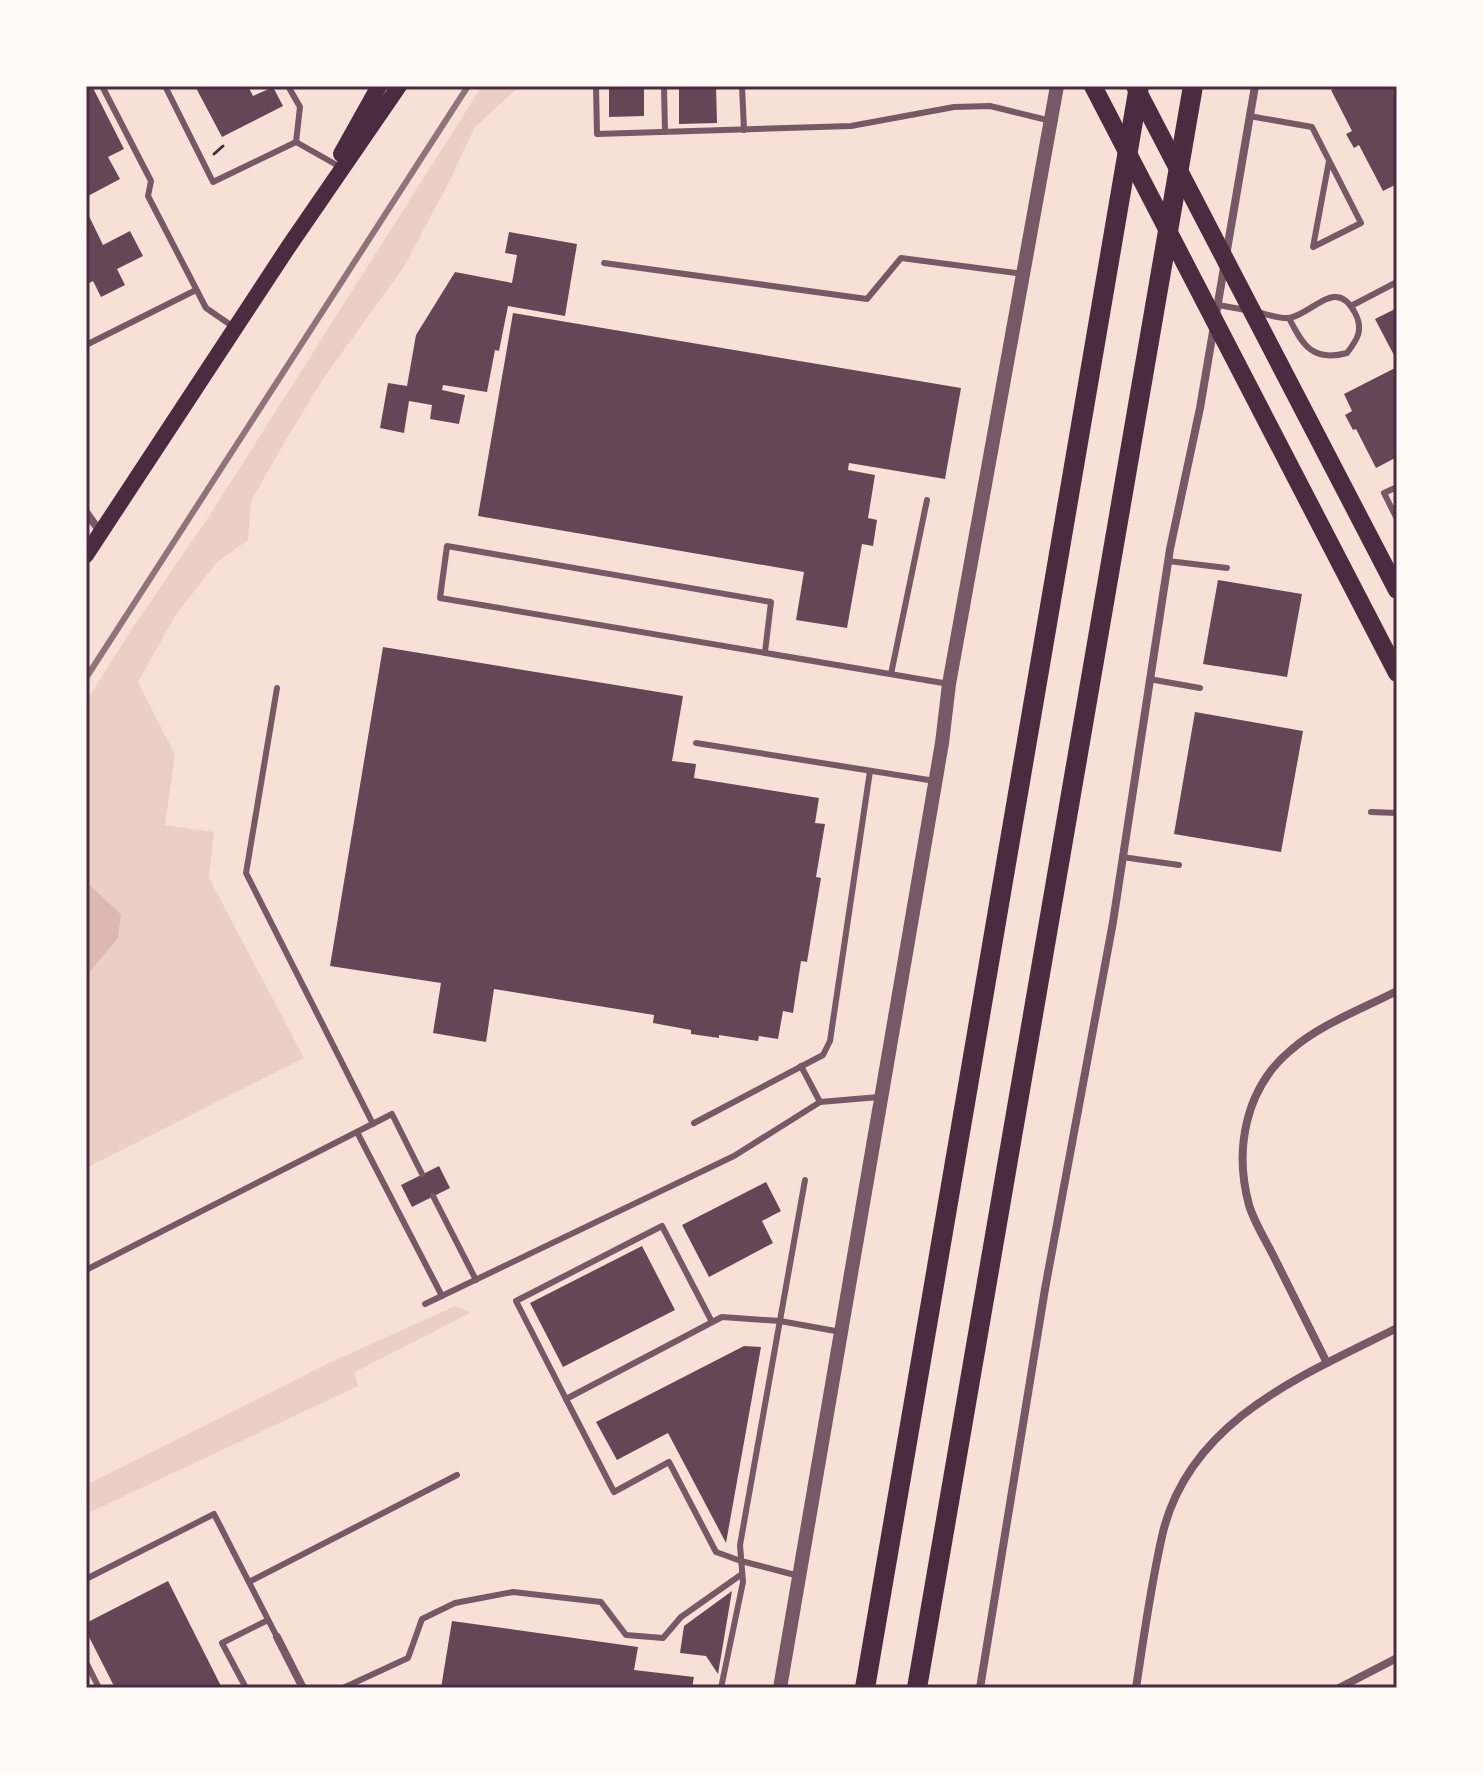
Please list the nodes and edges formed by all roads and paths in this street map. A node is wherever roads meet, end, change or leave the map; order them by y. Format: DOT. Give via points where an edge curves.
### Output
graph roads {
  1 [pos="102,86"];
  2 [pos="165,86"];
  3 [pos="288,86"];
  4 [pos="379,86"];
  5 [pos="399,86"];
  6 [pos="596,86"];
  7 [pos="664,86"];
  8 [pos="742,86"];
  9 [pos="1057,86"];
  10 [pos="1093,86"];
  11 [pos="1137,86"];
  12 [pos="1193,86"];
  13 [pos="1255,86"];
  14 [pos="1249,116"];
  15 [pos="1051,121"];
  16 [pos="744,130"];
  17 [pos="665,132"];
  18 [pos="296,142"];
  19 [pos="223,146"];
  20 [pos="211,157"];
  21 [pos="1329,161"];
  22 [pos="335,164"];
  23 [pos="289,246"];
  24 [pos="604,263"];
  25 [pos="1024,274"];
  26 [pos="1397,282"];
  27 [pos="196,290"];
  28 [pos="1218,305"];
  29 [pos="1351,306"];
  30 [pos="1289,318"];
  31 [pos="235,328"];
  32 [pos="86,345"];
  33 [pos="1397,487"];
  34 [pos="927,500"];
  35 [pos="86,512"];
  36 [pos="1397,519"];
  37 [pos="101,533"];
  38 [pos="86,555"];
  39 [pos="1168,561"];
  40 [pos="1227,568"];
  41 [pos="1397,590"];
  42 [pos="765,652"];
  43 [pos="1397,673"];
  44 [pos="891,674"];
  45 [pos="1149,679"];
  46 [pos="949,684"];
  47 [pos="277,688"];
  48 [pos="1200,688"];
  49 [pos="696,743"];
  50 [pos="870,771"];
  51 [pos="935,781"];
  52 [pos="1371,812"];
  53 [pos="1397,813"];
  54 [pos="1122,857"];
  55 [pos="1179,865"];
  56 [pos="1397,991"];
  57 [pos="801,1066"];
  58 [pos="881,1097"];
  59 [pos="820,1102"];
  60 [pos="694,1123"];
  61 [pos="373,1124"];
  62 [pos="357,1132"];
  63 [pos="422,1174"];
  64 [pos="805,1180"];
  65 [pos="433,1196"];
  66 [pos="86,1270"];
  67 [pos="476,1280"];
  68 [pos="442,1296"];
  69 [pos="425,1304"];
  70 [pos="780,1321"];
  71 [pos="712,1322"];
  72 [pos="1397,1328"];
  73 [pos="841,1332"];
  74 [pos="1327,1363"];
  75 [pos="566,1399"];
  76 [pos="457,1475"];
  77 [pos="741,1561"];
  78 [pos="742,1574"];
  79 [pos="799,1576"];
  80 [pos="86,1579"];
  81 [pos="249,1582"];
  82 [pos="268,1620"];
  83 [pos="277,1637"];
  84 [pos="1397,1658"];
  85 [pos="86,1662"];
  86 [pos="99,1688"];
  87 [pos="246,1688"];
  88 [pos="303,1688"];
  89 [pos="343,1688"];
  90 [pos="721,1688"];
  91 [pos="780,1688"];
  92 [pos="865,1688"];
  93 [pos="917,1688"];
  94 [pos="980,1688"];
  95 [pos="1136,1688"];
  96 [pos="1339,1688"];
  1 -- 27 [label="lane" via="151,181 148,196"];
  2 -- 18 [label="lane" via="213,182"];
  3 -- 18 [label="lane" via="300,107"];
  4 -- 22 [label="main road"];
  5 -- 23 [label="main road"];
  6 -- 17 [label="lane" via="597,134"];
  7 -- 17 [label="lane"];
  8 -- 16 [label="lane"];
  9 -- 15 [label="street"];
  10 -- 43 [label="main road"];
  11 -- 41 [label="main road"];
  11 -- 92 [label="highway"];
  12 -- 93 [label="highway"];
  13 -- 14 [label="street"];
  14 -- 21 [label="lane" via="1312,127"];
  14 -- 28 [label="street"];
  15 -- 16 [label="lane" via="990,106 954,107 851,126"];
  15 -- 25 [label="street"];
  16 -- 17 [label="lane"];
  18 -- 22 [label="lane"];
  19 -- 20 [label="path"];
  21 -- 21 [label="lane" via="1361,223 1313,247 1319,218"];
  22 -- 23 [label="main road"];
  23 -- 31 [label="main road"];
  24 -- 25 [label="lane" via="867,299 901,258"];
  25 -- 46 [label="street"];
  26 -- 29 [label="lane"];
  27 -- 31 [label="lane" via="206,308"];
  27 -- 32 [label="lane"];
  28 -- 30 [label="lane"];
  28 -- 39 [label="street"];
  29 -- 30 [label="lane" via="1342,298 1329,298"];
  29 -- 30 [label="lane" via="1359,337 1347,353 1330,357 1301,342"];
  31 -- 37 [label="main road"];
  33 -- 36 [label="lane" via="1384,493"];
  34 -- 44 [label="lane"];
  35 -- 37 [label="street"];
  37 -- 38 [label="main road"];
  39 -- 40 [label="lane"];
  39 -- 45 [label="street"];
  42 -- 42 [label="lane" via="440,598 447,546 771,602"];
  42 -- 44 [label="lane"];
  44 -- 46 [label="lane"];
  45 -- 48 [label="lane"];
  45 -- 54 [label="street"];
  46 -- 51 [label="street"];
  47 -- 61 [label="lane" via="246,873"];
  49 -- 50 [label="lane"];
  50 -- 51 [label="lane"];
  50 -- 57 [label="lane" via="830,1041 823,1055"];
  51 -- 58 [label="street"];
  52 -- 53 [label="lane"];
  54 -- 55 [label="lane"];
  54 -- 94 [label="street"];
  56 -- 74 [label="street" via="1290,1051 1260,1089 1242,1144 1250,1210"];
  57 -- 59 [label="lane"];
  57 -- 60 [label="lane"];
  58 -- 59 [label="lane"];
  58 -- 73 [label="street"];
  59 -- 67 [label="lane" via="734,1156"];
  61 -- 62 [label="lane"];
  61 -- 63 [label="lane" via="392,1114"];
  62 -- 66 [label="lane"];
  62 -- 68 [label="lane"];
  64 -- 70 [label="lane"];
  65 -- 67 [label="lane"];
  67 -- 68 [label="lane"];
  68 -- 69 [label="lane"];
  70 -- 71 [label="lane" via="722,1317"];
  70 -- 73 [label="lane"];
  70 -- 77 [label="lane"];
  71 -- 75 [label="lane"];
  71 -- 75 [label="lane" via="662,1226 516,1301"];
  72 -- 74 [label="street"];
  73 -- 79 [label="street"];
  74 -- 95 [label="street" via="1228,1425 1189,1474 1164,1531"];
  75 -- 77 [label="lane" via="614,1492 669,1462 716,1552"];
  76 -- 81 [label="lane"];
  77 -- 78 [label="lane"];
  77 -- 79 [label="lane"];
  78 -- 89 [label="lane" via="681,1617 663,1638 626,1635 601,1602 513,1592 455,1603 422,1619 408,1658"];
  78 -- 90 [label="lane"];
  79 -- 91 [label="street"];
  80 -- 81 [label="lane" via="214,1514"];
  81 -- 82 [label="lane"];
  82 -- 83 [label="lane"];
  82 -- 87 [label="lane" via="222,1643"];
  83 -- 88 [label="street"];
  84 -- 96 [label="street"];
  85 -- 86 [label="lane"];
}
